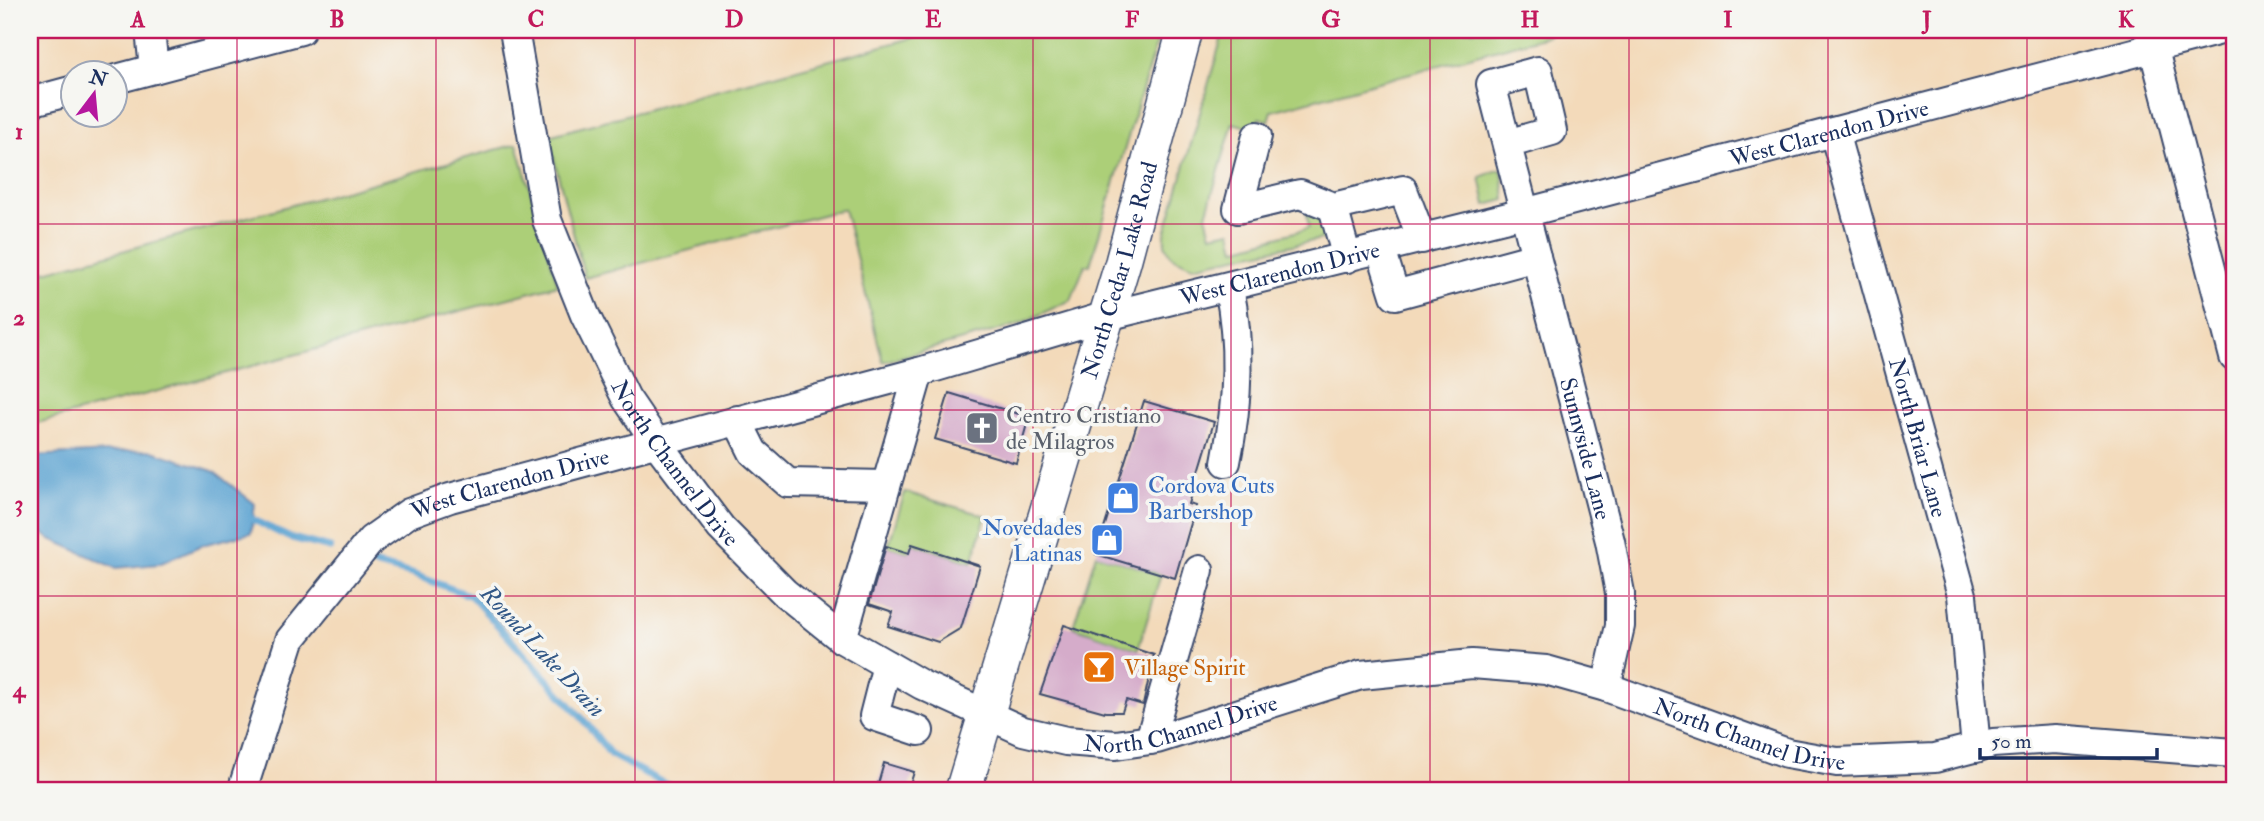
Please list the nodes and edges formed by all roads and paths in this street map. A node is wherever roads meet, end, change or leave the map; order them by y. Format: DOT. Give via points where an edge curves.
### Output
graph roads {
  1 [pos="150,30"];
  2 [pos="301,30"];
  3 [pos="514,30"];
  4 [pos="1185,30"];
  5 [pos="2221,30"];
  6 [pos="2151,39"];
  7 [pos="154,69"];
  8 [pos="130,75"];
  9 [pos="60,94"];
  10 [pos="30,102"];
  11 [pos="1834,132"];
  12 [pos="1257,136"];
  13 [pos="1507,144"];
  14 [pos="1333,207"];
  15 [pos="1524,213"];
  16 [pos="1422,239"];
  17 [pos="1381,250"];
  18 [pos="1536,257"];
  19 [pos="1347,258"];
  20 [pos="1229,288"];
  21 [pos="1107,316"];
  22 [pos="2234,357"];
  23 [pos="919,372"];
  24 [pos="737,420"];
  25 [pos="656,442"];
  26 [pos="1226,462"];
  27 [pos="886,485"];
  28 [pos="1199,570"];
  29 [pos="842,639"];
  30 [pos="887,665"];
  31 [pos="1606,687"];
  32 [pos="985,715"];
  33 [pos="919,732"];
  34 [pos="1150,740"];
  35 [pos="1976,748"];
  36 [pos="2234,753"];
  37 [pos="242,791"];
  38 [pos="963,791"];
  1 -- 7 [label="street"];
  2 -- 7 [label="street"];
  3 -- 25 [label="street, North Channel Drive" via="547,220 585,315 626,398"];
  4 -- 21 [label="main road, North Cedar Lake Road"];
  5 -- 6 [label="street, West Clarendon Drive"];
  6 -- 11 [label="street, West Clarendon Drive"];
  6 -- 22 [label="street"];
  7 -- 8 [label="street"];
  9 -- 10 [label="street"];
  11 -- 15 [label="street, West Clarendon Drive"];
  11 -- 35 [label="street, North Briar Lane" via="1962,595"];
  12 -- 14 [label="street" via="1238,209 1300,194"];
  13 -- 15 [label="street, Sunnyside Lane"];
  14 -- 16 [label="street" via="1403,190"];
  14 -- 19 [label="street"];
  15 -- 16 [label="street, West Clarendon Drive"];
  15 -- 18 [label="street, Sunnyside Lane"];
  16 -- 17 [label="street, West Clarendon Drive"];
  17 -- 18 [label="street" via="1395,295"];
  17 -- 19 [label="street, West Clarendon Drive"];
  18 -- 31 [label="street, Sunnyside Lane" via="1620,593 1620,625"];
  19 -- 20 [label="street, West Clarendon Drive"];
  20 -- 21 [label="street, West Clarendon Drive"];
  20 -- 26 [label="street" via="1236,324 1236,374 1235,419"];
  21 -- 23 [label="street, West Clarendon Drive"];
  21 -- 32 [label="main road, North Cedar Lake Road"];
  23 -- 24 [label="street, West Clarendon Drive"];
  23 -- 27 [label="street"];
  24 -- 25 [label="street, West Clarendon Drive"];
  24 -- 27 [label="street" via="753,452 789,483"];
  25 -- 29 [label="street, North Channel Drive" via="721,528 785,593"];
  25 -- 37 [label="street, West Clarendon Drive" via="450,498 409,513 371,540 290,640"];
  27 -- 29 [label="street"];
  28 -- 34 [label="street"];
  29 -- 30 [label="street, North Channel Drive"];
  30 -- 32 [label="street, North Channel Drive"];
  30 -- 33 [label="street" via="874,716"];
  31 -- 34 [label="street, North Channel Drive" via="1546,670 1472,664 1414,667 1361,675"];
  31 -- 35 [label="street, North Channel Drive" via="1787,753 1837,762 1935,758"];
  32 -- 34 [label="street, North Channel Drive" via="1023,731 1066,741 1116,745"];
  32 -- 38 [label="main road, North Cedar Lake Road"];
  35 -- 36 [label="street, North Channel Drive" via="2055,738"];
}
